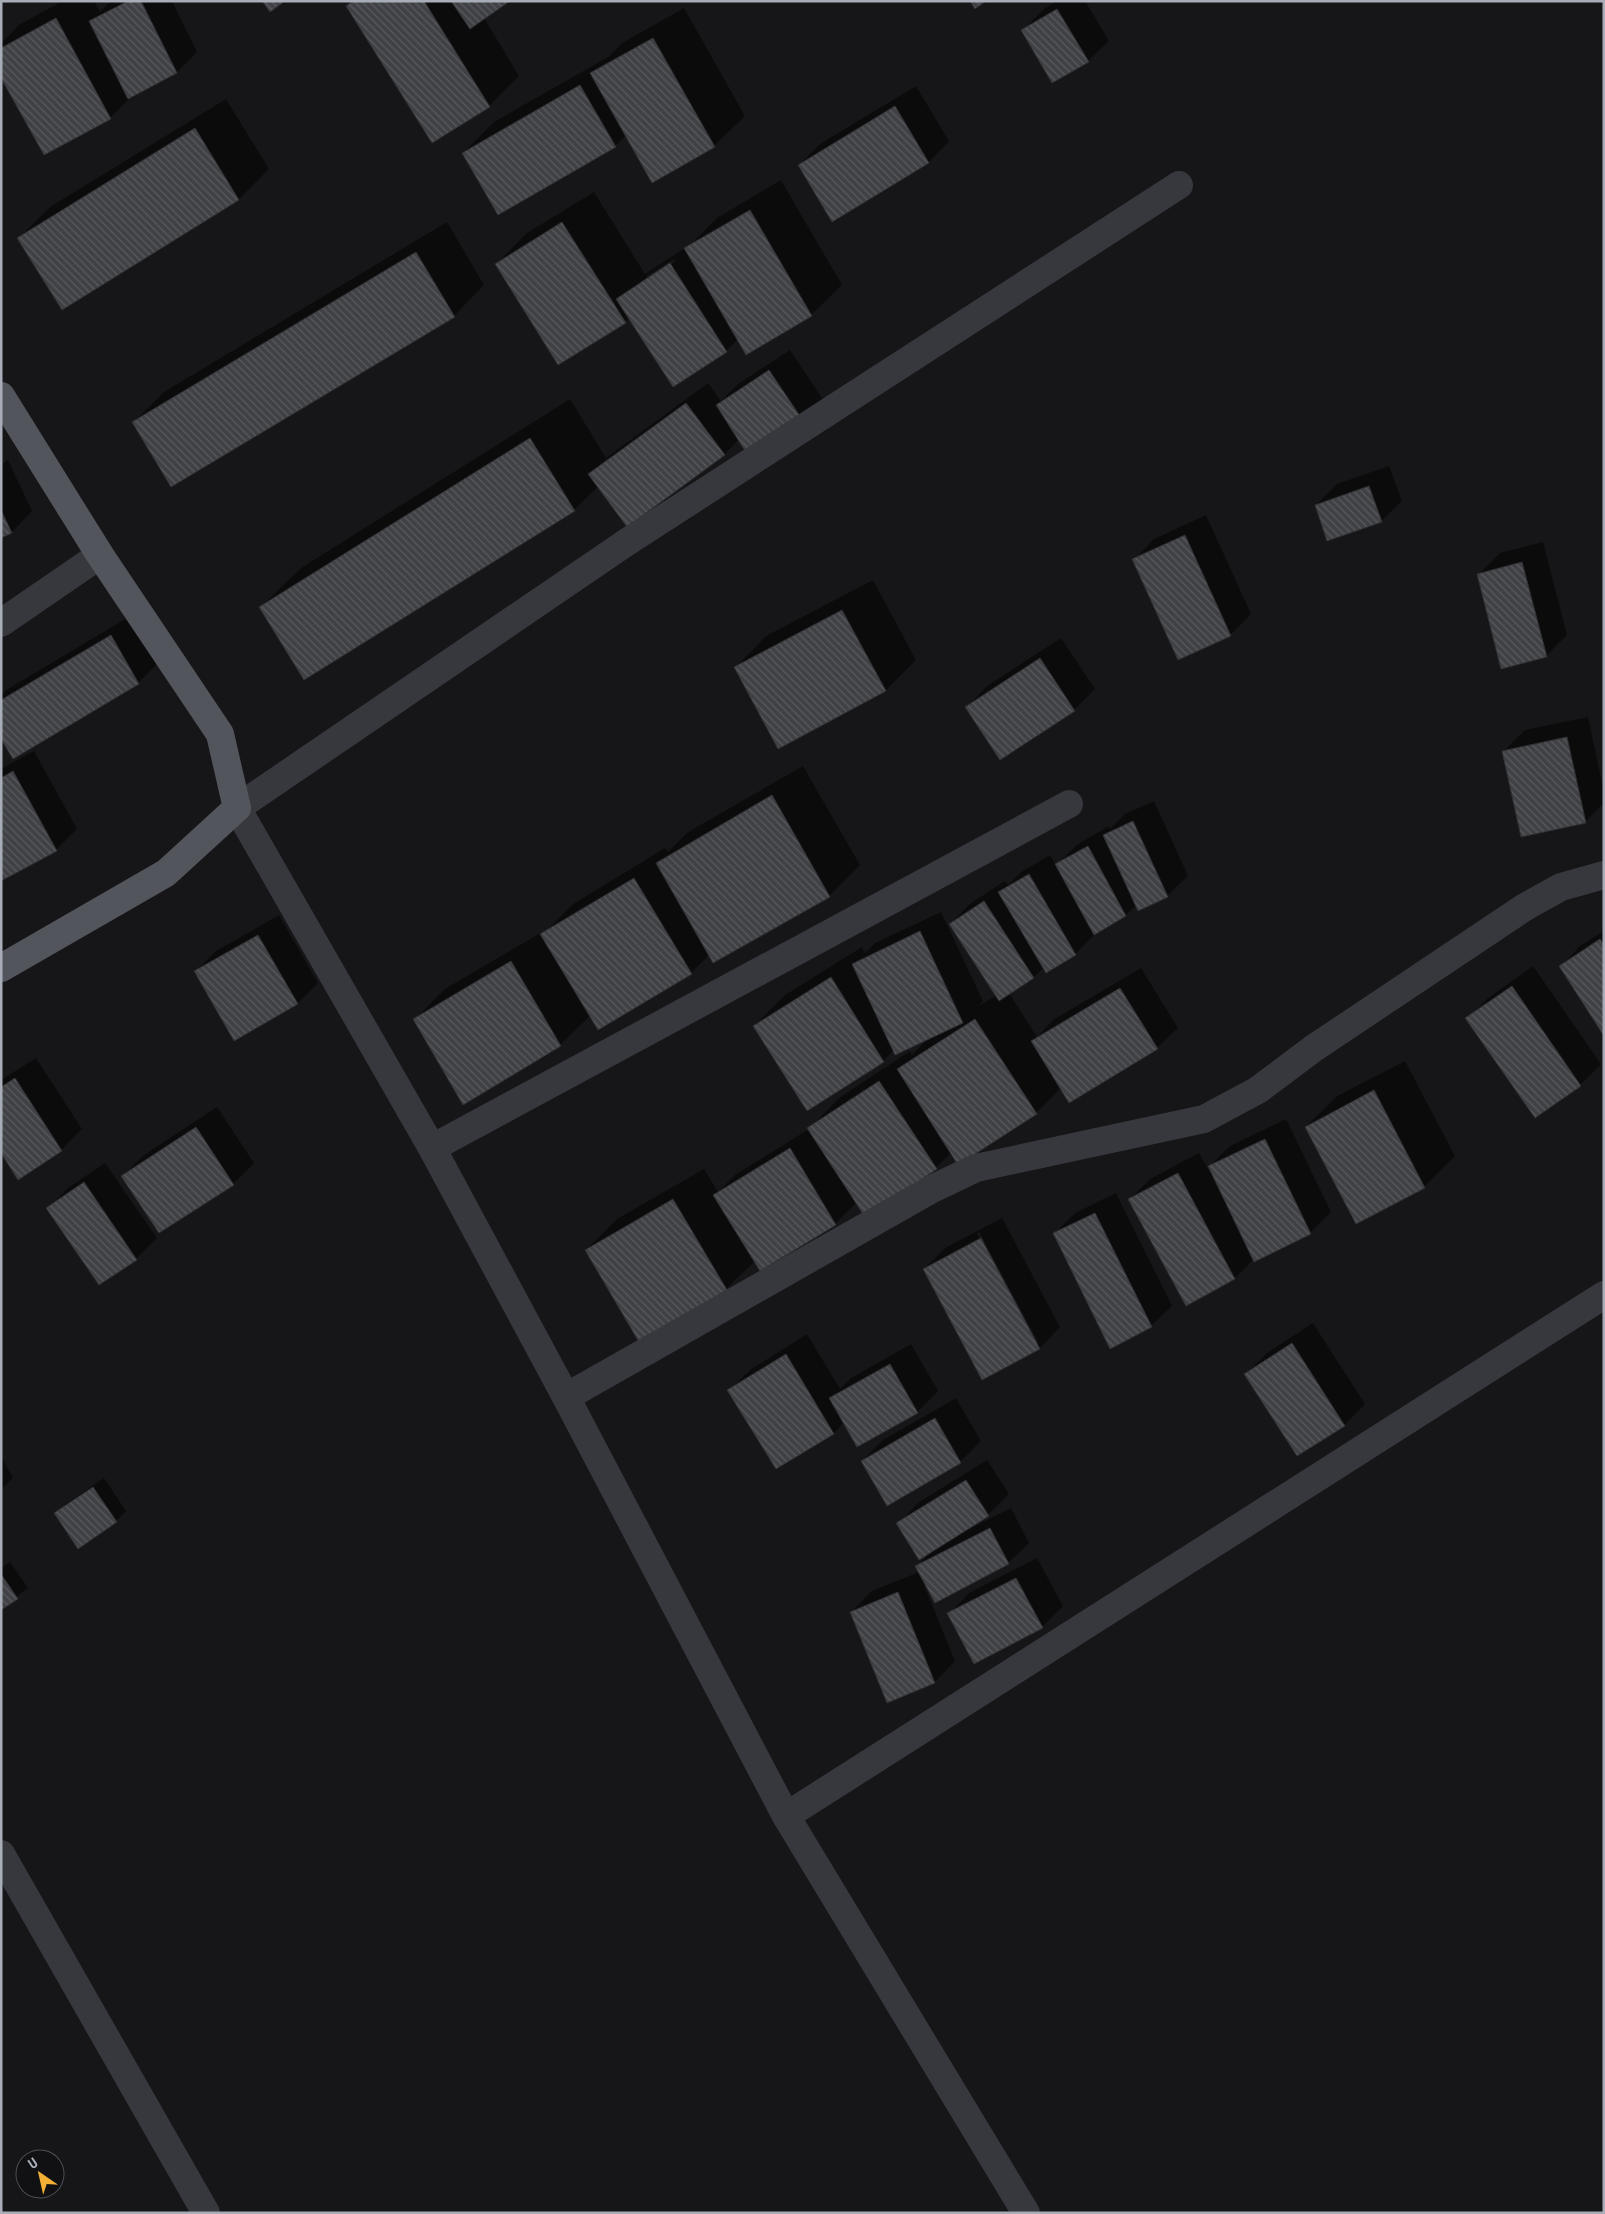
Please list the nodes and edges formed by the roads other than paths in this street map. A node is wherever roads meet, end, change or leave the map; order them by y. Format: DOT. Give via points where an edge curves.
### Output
graph roads {
  1 [pos="1179,185"];
  2 [pos="1,396"];
  3 [pos="100,555"];
  4 [pos="1,623"];
  5 [pos="1070,804"];
  6 [pos="236,808"];
  7 [pos="1604,874"];
  8 [pos="1,968"];
  9 [pos="432,1148"];
  10 [pos="1604,1295"];
  11 [pos="566,1397"];
  12 [pos="786,1816"];
  13 [pos="1,1854"];
  14 [pos="206,2213"];
  15 [pos="1026,2213"];
  1 -- 6 [label="street" via="627,542"];
  2 -- 3 [label="main road"];
  3 -- 4 [label="street"];
  3 -- 6 [label="main road" via="220,734"];
  5 -- 9 [label="street"];
  6 -- 8 [label="main road" via="166,873"];
  6 -- 9 [label="street"];
  7 -- 11 [label="street" via="1561,887 1525,907 1314,1048 1258,1090 1204,1119 976,1168 932,1189"];
  9 -- 11 [label="street"];
  10 -- 12 [label="street"];
  11 -- 12 [label="street"];
  12 -- 15 [label="street"];
  13 -- 14 [label="street"];
}
